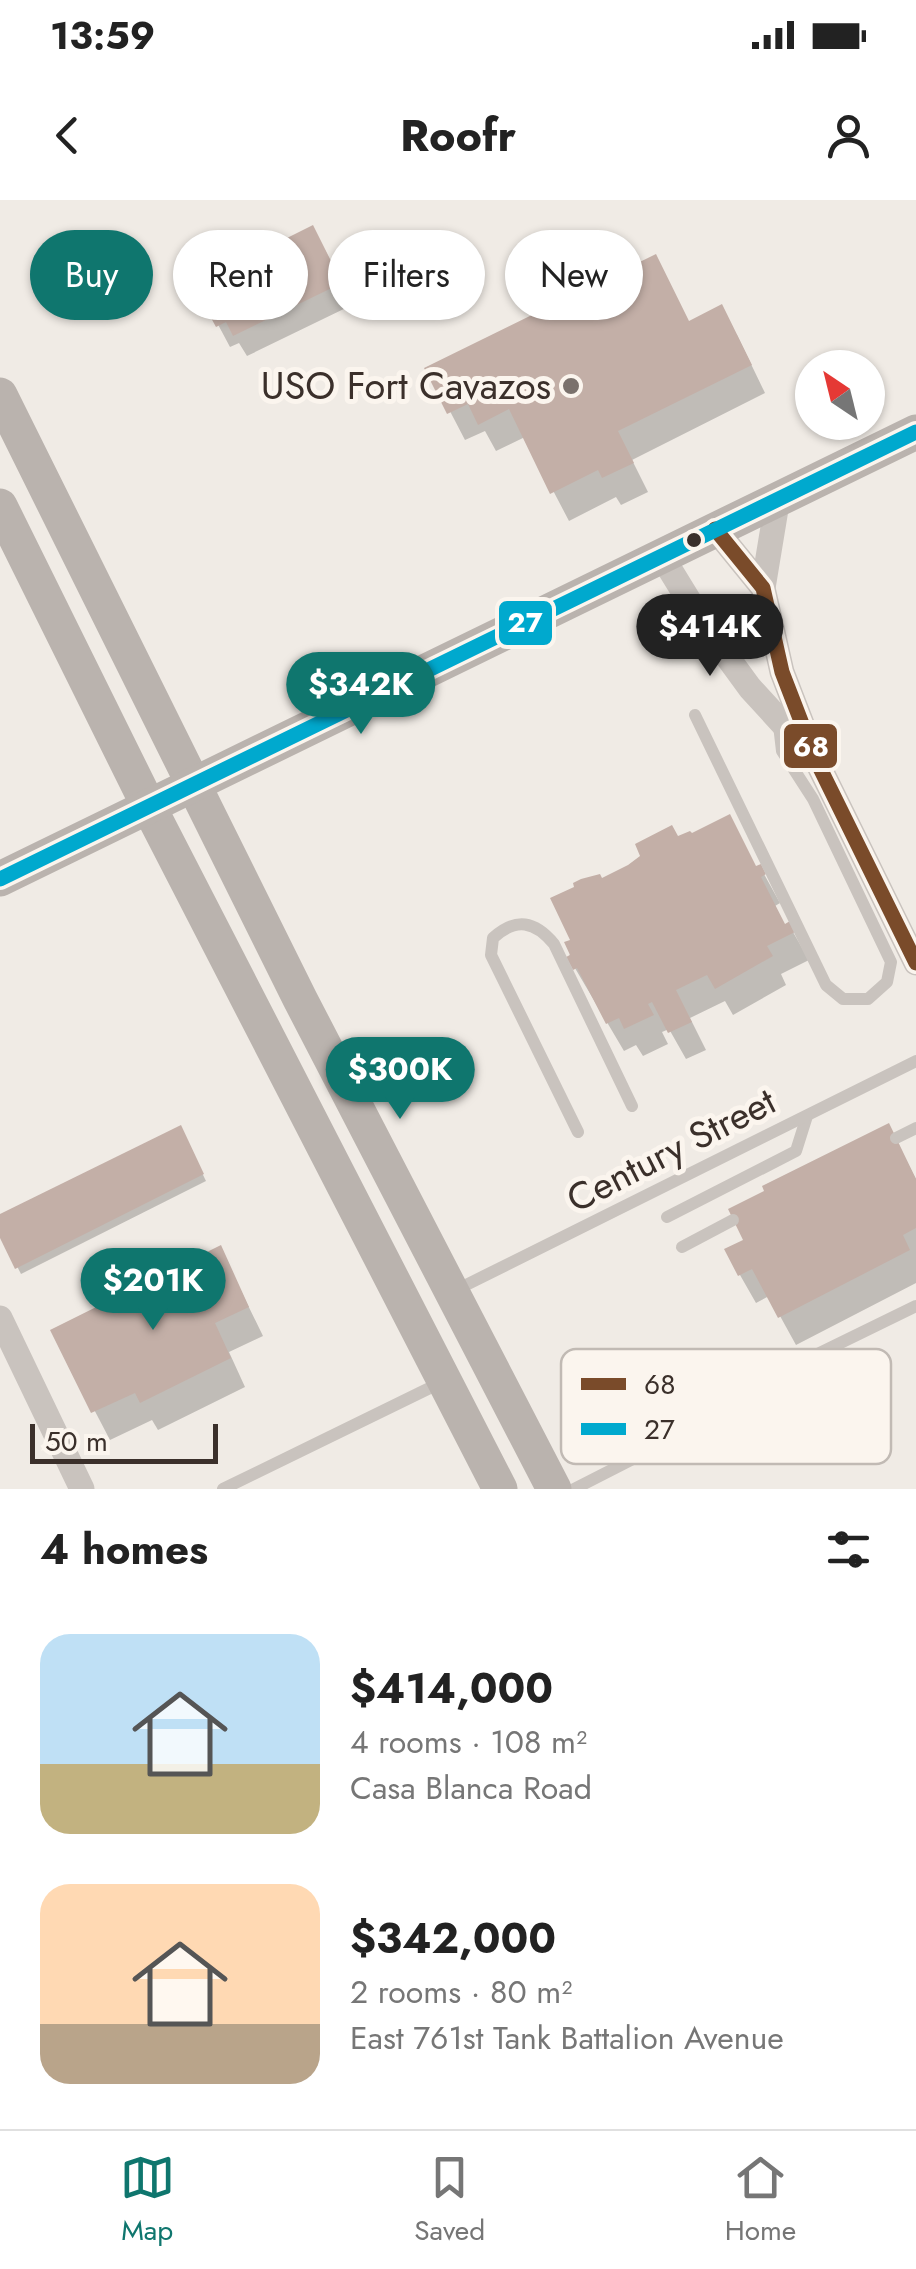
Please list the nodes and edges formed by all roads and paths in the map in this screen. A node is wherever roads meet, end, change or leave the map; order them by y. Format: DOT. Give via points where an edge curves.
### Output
graph roads {
  1 [pos="0,395"];
  2 [pos="916,432"];
  3 [pos="778,497"];
  4 [pos="0,506"];
  5 [pos="716,528"];
  6 [pos="660,555"];
  7 [pos="762,588"];
  8 [pos="695,715"];
  9 [pos="778,718"];
  10 [pos="816,760"];
  11 [pos="192,784"];
  12 [pos="148,805"];
  13 [pos="0,878"];
  14 [pos="916,963"];
  15 [pos="916,1061"];
  16 [pos="632,1106"];
  17 [pos="807,1116"];
  18 [pos="916,1128"];
  19 [pos="578,1132"];
  20 [pos="896,1138"];
  21 [pos="667,1217"];
  22 [pos="734,1220"];
  23 [pos="682,1247"];
  24 [pos="452,1292"];
  25 [pos="916,1306"];
  26 [pos="0,1318"];
  27 [pos="828,1349"];
  28 [pos="444,1381"];
  29 [pos="623,1464"];
  30 [pos="82,1489"];
  31 [pos="223,1489"];
  32 [pos="500,1489"];
  33 [pos="554,1489"];
  34 [pos="574,1489"];
  1 -- 11 [label="street"];
  2 -- 3 [label="street"];
  3 -- 5 [label="street"];
  3 -- 7 [label="street"];
  4 -- 12 [label="street"];
  5 -- 6 [label="street"];
  5 -- 7 [label="street"];
  6 -- 9 [label="street" via="704,625"];
  6 -- 11 [label="street"];
  7 -- 10 [label="street" via="782,672"];
  8 -- 9 [label="lane" via="826,985 843,999 868,999 887,982 891,962 782,751"];
  9 -- 10 [label="street"];
  10 -- 14 [label="street"];
  11 -- 12 [label="street"];
  11 -- 24 [label="street"];
  12 -- 13 [label="street"];
  12 -- 28 [label="street"];
  15 -- 17 [label="lane, Century Street"];
  16 -- 19 [label="lane" via="554,944 544,932 508,925 493,938 491,954"];
  17 -- 21 [label="lane" via="796,1151"];
  17 -- 24 [label="lane, Century Street"];
  18 -- 20 [label="lane"];
  22 -- 23 [label="lane"];
  24 -- 33 [label="street"];
  25 -- 27 [label="lane"];
  26 -- 30 [label="street"];
  28 -- 31 [label="lane"];
  28 -- 32 [label="street"];
  29 -- 34 [label="lane"];
}
